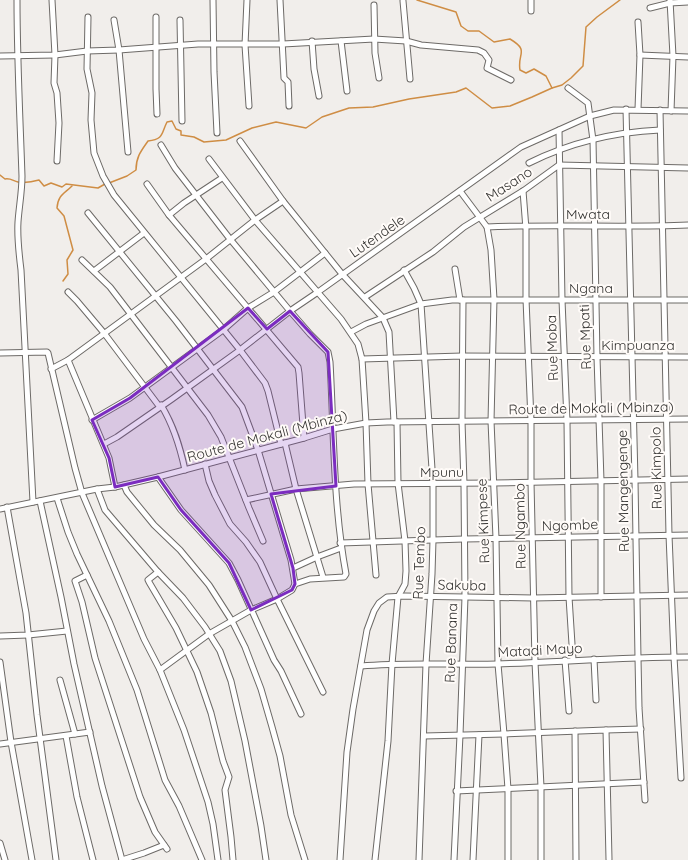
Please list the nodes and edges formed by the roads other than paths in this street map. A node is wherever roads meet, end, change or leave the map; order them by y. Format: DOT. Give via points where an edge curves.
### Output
graph roads {
  1 [pos="17,0"];
  2 [pos="52,0"];
  3 [pos="213,0"];
  4 [pos="247,0"];
  5 [pos="280,0"];
  6 [pos="530,0"];
  7 [pos="403,1"];
  8 [pos="670,1"];
  9 [pos="688,2"];
  10 [pos="374,5"];
  11 [pos="650,8"];
  12 [pos="531,11"];
  13 [pos="88,17"];
  14 [pos="156,17"];
  15 [pos="114,20"];
  16 [pos="180,20"];
  17 [pos="638,22"];
  18 [pos="374,39"];
  19 [pos="312,41"];
  20 [pos="341,41"];
  21 [pos="406,41"];
  22 [pos="214,44"];
  23 [pos="245,44"];
  24 [pos="283,44"];
  25 [pos="180,45"];
  26 [pos="156,48"];
  27 [pos="119,50"];
  28 [pos="88,51"];
  29 [pos="55,55"];
  30 [pos="640,55"];
  31 [pos="0,56"];
  32 [pos="17,56"];
  33 [pos="673,56"];
  34 [pos="688,57"];
  35 [pos="379,78"];
  36 [pos="410,79"];
  37 [pos="511,80"];
  38 [pos="568,88"];
  39 [pos="347,91"];
  40 [pos="319,96"];
  41 [pos="248,106"];
  42 [pos="289,106"];
  43 [pos="626,109"];
  44 [pos="638,110"];
  45 [pos="660,110"];
  46 [pos="672,111"];
  47 [pos="688,111"];
  48 [pos="157,114"];
  49 [pos="590,116"];
  50 [pos="182,121"];
  51 [pos="559,130"];
  52 [pos="660,130"];
  53 [pos="216,133"];
  54 [pos="627,133"];
  55 [pos="593,140"];
  56 [pos="240,141"];
  57 [pos="161,145"];
  58 [pos="559,150"];
  59 [pos="128,152"];
  60 [pos="209,160"];
  61 [pos="57,161"];
  62 [pos="529,163"];
  63 [pos="559,165"];
  64 [pos="593,166"];
  65 [pos="628,167"];
  66 [pos="661,168"];
  67 [pos="688,168"];
  68 [pos="222,178"];
  69 [pos="146,184"];
  70 [pos="460,191"];
  71 [pos="523,191"];
  72 [pos="196,196"];
  73 [pos="283,201"];
  74 [pos="88,213"];
  75 [pos="169,215"];
  76 [pos="480,217"];
  77 [pos="255,220"];
  78 [pos="526,225"];
  79 [pos="688,225"];
  80 [pos="560,226"];
  81 [pos="594,226"];
  82 [pos="628,226"];
  83 [pos="663,226"];
  84 [pos="487,227"];
  85 [pos="144,233"];
  86 [pos="230,239"];
  87 [pos="120,252"];
  88 [pos="325,253"];
  89 [pos="206,259"];
  90 [pos="82,260"];
  91 [pos="455,269"];
  92 [pos="404,270"];
  93 [pos="94,271"];
  94 [pos="300,272"];
  95 [pos="342,274"];
  96 [pos="180,277"];
  97 [pos="68,292"];
  98 [pos="274,292"];
  99 [pos="318,292"];
  100 [pos="155,297"];
  101 [pos="365,297"];
  102 [pos="494,299"];
  103 [pos="461,300"];
  104 [pos="526,300"];
  105 [pos="562,300"];
  106 [pos="596,300"];
  107 [pos="631,300"];
  108 [pos="664,300"];
  109 [pos="688,300"];
  110 [pos="421,304"];
  111 [pos="248,308"];
  112 [pos="290,311"];
  113 [pos="131,314"];
  114 [pos="383,318"];
  115 [pos="267,329"];
  116 [pos="223,330"];
  117 [pos="351,332"];
  118 [pos="104,333"];
  119 [pos="197,349"];
  120 [pos="240,350"];
  121 [pos="25,352"];
  122 [pos="0,353"];
  123 [pos="425,356"];
  124 [pos="462,356"];
  125 [pos="493,356"];
  126 [pos="688,356"];
  127 [pos="391,357"];
  128 [pos="529,357"];
  129 [pos="564,357"];
  130 [pos="597,357"];
  131 [pos="632,357"];
  132 [pos="666,357"];
  133 [pos="362,359"];
  134 [pos="68,360"];
  135 [pos="171,368"];
  136 [pos="212,368"];
  137 [pos="51,369"];
  138 [pos="145,387"];
  139 [pos="186,387"];
  140 [pos="160,406"];
  141 [pos="667,419"];
  142 [pos="688,419"];
  143 [pos="92,420"];
  144 [pos="599,420"];
  145 [pos="634,420"];
  146 [pos="429,421"];
  147 [pos="462,421"];
  148 [pos="491,421"];
  149 [pos="531,421"];
  150 [pos="567,421"];
  151 [pos="395,422"];
  152 [pos="366,423"];
  153 [pos="334,429"];
  154 [pos="304,438"];
  155 [pos="283,443"];
  156 [pos="104,444"];
  157 [pos="258,450"];
  158 [pos="230,458"];
  159 [pos="205,464"];
  160 [pos="185,470"];
  161 [pos="158,477"];
  162 [pos="669,479"];
  163 [pos="688,479"];
  164 [pos="602,480"];
  165 [pos="635,480"];
  166 [pos="567,481"];
  167 [pos="530,482"];
  168 [pos="494,483"];
  169 [pos="368,484"];
  170 [pos="398,484"];
  171 [pos="433,484"];
  172 [pos="464,484"];
  173 [pos="124,485"];
  174 [pos="336,486"];
  175 [pos="115,487"];
  176 [pos="96,489"];
  177 [pos="296,489"];
  178 [pos="82,493"];
  179 [pos="270,494"];
  180 [pos="57,498"];
  181 [pos="246,500"];
  182 [pos="40,501"];
  183 [pos="33,502"];
  184 [pos="7,507"];
  185 [pos="0,509"];
  186 [pos="635,535"];
  187 [pos="669,535"];
  188 [pos="688,535"];
  189 [pos="602,536"];
  190 [pos="569,537"];
  191 [pos="496,538"];
  192 [pos="532,538"];
  193 [pos="464,539"];
  194 [pos="433,540"];
  195 [pos="263,541"];
  196 [pos="405,541"];
  197 [pos="372,542"];
  198 [pos="340,546"];
  199 [pos="317,557"];
  200 [pos="293,568"];
  201 [pos="158,572"];
  202 [pos="87,575"];
  203 [pos="376,575"];
  204 [pos="323,577"];
  205 [pos="295,584"];
  206 [pos="672,595"];
  207 [pos="688,595"];
  208 [pos="430,596"];
  209 [pos="465,596"];
  210 [pos="601,596"];
  211 [pos="636,596"];
  212 [pos="398,597"];
  213 [pos="569,597"];
  214 [pos="496,598"];
  215 [pos="533,598"];
  216 [pos="276,599"];
  217 [pos="251,610"];
  218 [pos="232,620"];
  219 [pos="67,631"];
  220 [pos="209,634"];
  221 [pos="28,635"];
  222 [pos="0,636"];
  223 [pos="186,651"];
  224 [pos="674,657"];
  225 [pos="688,657"];
  226 [pos="638,658"];
  227 [pos="594,659"];
  228 [pos="565,660"];
  229 [pos="572,660"];
  230 [pos="0,662"];
  231 [pos="535,662"];
  232 [pos="392,664"];
  233 [pos="426,664"];
  234 [pos="462,664"];
  235 [pos="498,664"];
  236 [pos="361,666"];
  237 [pos="160,670"];
  238 [pos="60,680"];
  239 [pos="323,692"];
  240 [pos="596,700"];
  241 [pos="569,711"];
  242 [pos="302,714"];
  243 [pos="641,729"];
  244 [pos="606,730"];
  245 [pos="575,731"];
  246 [pos="90,732"];
  247 [pos="539,732"];
  248 [pos="75,734"];
  249 [pos="504,734"];
  250 [pos="460,735"];
  251 [pos="479,735"];
  252 [pos="66,736"];
  253 [pos="424,736"];
  254 [pos="40,739"];
  255 [pos="11,742"];
  256 [pos="0,744"];
  257 [pos="681,778"];
  258 [pos="644,782"];
  259 [pos="608,784"];
  260 [pos="576,786"];
  261 [pos="542,787"];
  262 [pos="508,789"];
  263 [pos="456,791"];
  264 [pos="475,791"];
  265 [pos="645,800"];
  266 [pos="0,843"];
  267 [pos="609,859"];
  268 [pos="5,860"];
  269 [pos="32,860"];
  270 [pos="56,860"];
  271 [pos="93,860"];
  272 [pos="122,860"];
  273 [pos="202,860"];
  274 [pos="218,860"];
  275 [pos="233,860"];
  276 [pos="266,860"];
  277 [pos="305,860"];
  278 [pos="340,860"];
  279 [pos="376,860"];
  280 [pos="419,860"];
  281 [pos="454,860"];
  282 [pos="473,860"];
  283 [pos="508,860"];
  284 [pos="541,860"];
  285 [pos="576,860"];
  1 -- 32 [label="street"];
  2 -- 29 [label="street"];
  3 -- 22 [label="street"];
  4 -- 23 [label="street"];
  5 -- 24 [label="street"];
  6 -- 12 [label="street"];
  7 -- 21 [label="street"];
  8 -- 9 [label="street"];
  8 -- 11 [label="street"];
  8 -- 33 [label="street"];
  10 -- 18 [label="street"];
  13 -- 28 [label="street"];
  14 -- 26 [label="street"];
  15 -- 27 [label="street"];
  16 -- 25 [label="street"];
  17 -- 30 [label="street"];
  18 -- 20 [label="street"];
  18 -- 21 [label="street"];
  18 -- 35 [label="street"];
  19 -- 20 [label="street"];
  19 -- 24 [label="street"];
  19 -- 40 [label="street"];
  20 -- 39 [label="street"];
  21 -- 36 [label="street"];
  21 -- 37 [label="street" via="478,50 489,60 487,68"];
  22 -- 23 [label="street"];
  22 -- 25 [label="street"];
  22 -- 53 [label="street"];
  23 -- 24 [label="street"];
  23 -- 41 [label="street"];
  24 -- 42 [label="street" via="284,78 288,82"];
  25 -- 26 [label="street"];
  25 -- 50 [label="street"];
  26 -- 27 [label="street"];
  26 -- 48 [label="street"];
  27 -- 28 [label="street"];
  27 -- 59 [label="street"];
  28 -- 29 [label="street"];
  28 -- 85 [label="street" via="87,69 92,93 94,153 114,195"];
  29 -- 32 [label="street"];
  29 -- 61 [label="street" via="54,83 59,123"];
  30 -- 33 [label="street"];
  30 -- 44 [label="street"];
  31 -- 32 [label="street"];
  32 -- 121 [label="street" via="22,179 18,246"];
  33 -- 34 [label="street"];
  33 -- 46 [label="street"];
  38 -- 49 [label="street, Rue Mpati" via="586,101"];
  43 -- 44 [label="street, Lutendele"];
  43 -- 49 [label="street, Lutendele"];
  43 -- 54 [label="street, Rue Mangengenge"];
  44 -- 45 [label="street, Lutendele"];
  45 -- 46 [label="street, Lutendele"];
  45 -- 52 [label="street, Rue Kimpolo"];
  46 -- 47 [label="street, Lutendele"];
  49 -- 51 [label="street, Lutendele"];
  49 -- 55 [label="street, Rue Mpati"];
  51 -- 58 [label="street, Rue Moba"];
  51 -- 70 [label="street, Lutendele" via="521,147"];
  52 -- 54 [label="street"];
  52 -- 66 [label="street, Rue Kimpolo"];
  54 -- 55 [label="street"];
  54 -- 65 [label="street, Rue Mangengenge"];
  55 -- 58 [label="street"];
  55 -- 64 [label="street, Rue Mpati"];
  56 -- 73 [label="street"];
  57 -- 72 [label="street"];
  58 -- 62 [label="street"];
  58 -- 63 [label="street, Rue Moba"];
  60 -- 68 [label="street"];
  63 -- 64 [label="street"];
  63 -- 71 [label="street, Masano"];
  63 -- 80 [label="street, Rue Moba"];
  64 -- 65 [label="street"];
  64 -- 81 [label="street, Rue Mpati"];
  65 -- 66 [label="street"];
  65 -- 82 [label="street, Rue Mangengenge"];
  66 -- 67 [label="street"];
  66 -- 83 [label="street, Rue Kimpolo"];
  68 -- 72 [label="street"];
  68 -- 77 [label="street"];
  69 -- 75 [label="street"];
  70 -- 76 [label="street, Rue Kimpese"];
  70 -- 95 [label="street, Lutendele"];
  71 -- 76 [label="street, Masano"];
  71 -- 78 [label="street, Rue Ngambo"];
  72 -- 75 [label="street"];
  72 -- 86 [label="street"];
  73 -- 77 [label="street"];
  73 -- 88 [label="street"];
  74 -- 87 [label="street"];
  75 -- 89 [label="street"];
  76 -- 84 [label="street, Rue Kimpese"];
  76 -- 92 [label="street, Masano" via="434,252"];
  77 -- 86 [label="street"];
  77 -- 94 [label="street"];
  78 -- 80 [label="street, Mwata"];
  78 -- 84 [label="street, Mwata"];
  78 -- 104 [label="street, Rue Ngambo"];
  79 -- 83 [label="street, Mwata"];
  80 -- 81 [label="street, Mwata"];
  80 -- 105 [label="street, Rue Moba"];
  81 -- 82 [label="street, Mwata"];
  81 -- 106 [label="street, Rue Mpati"];
  82 -- 83 [label="street, Mwata"];
  82 -- 107 [label="street, Rue Mangengenge"];
  83 -- 108 [label="street, Rue Kimpolo"];
  84 -- 102 [label="street, Rue Kimpese"];
  85 -- 87 [label="street"];
  85 -- 96 [label="street"];
  86 -- 89 [label="street"];
  86 -- 98 [label="street"];
  87 -- 93 [label="street"];
  87 -- 100 [label="street"];
  88 -- 94 [label="street"];
  88 -- 95 [label="street"];
  89 -- 96 [label="street"];
  89 -- 111 [label="street"];
  90 -- 93 [label="street"];
  91 -- 103 [label="street, Rue Banana"];
  92 -- 101 [label="street, Masano"];
  92 -- 110 [label="street, Rue Tembo"];
  93 -- 113 [label="street"];
  94 -- 98 [label="street"];
  94 -- 99 [label="street"];
  95 -- 99 [label="street, Lutendele"];
  95 -- 101 [label="street"];
  96 -- 100 [label="street"];
  96 -- 116 [label="street"];
  97 -- 118 [label="street" via="78,300"];
  98 -- 111 [label="street"];
  98 -- 112 [label="street"];
  99 -- 112 [label="street, Lutendele"];
  99 -- 117 [label="street"];
  100 -- 113 [label="street"];
  100 -- 119 [label="street"];
  101 -- 114 [label="street"];
  102 -- 103 [label="street, Ngana"];
  102 -- 104 [label="street, Ngana"];
  102 -- 125 [label="street, Rue Kimpese"];
  103 -- 110 [label="street, Ngana"];
  103 -- 124 [label="street, Rue Banana"];
  104 -- 105 [label="street, Ngana"];
  104 -- 128 [label="street, Rue Ngambo"];
  105 -- 106 [label="street, Ngana"];
  105 -- 129 [label="street, Rue Moba"];
  106 -- 107 [label="street, Ngana"];
  106 -- 130 [label="street, Rue Mpati"];
  107 -- 108 [label="street, Ngana"];
  107 -- 131 [label="street, Rue Mangengenge"];
  108 -- 109 [label="street, Ngana"];
  108 -- 132 [label="street, Rue Kimpolo"];
  110 -- 114 [label="street, Ngana"];
  110 -- 123 [label="street, Rue Tembo"];
  111 -- 115 [label="street"];
  111 -- 116 [label="street"];
  112 -- 115 [label="street, Lutendele"];
  112 -- 153 [label="street" via="328,352"];
  113 -- 118 [label="street"];
  113 -- 135 [label="street"];
  114 -- 117 [label="street, Ngana"];
  114 -- 127 [label="street" via="389,332"];
  115 -- 120 [label="street, Lutendele"];
  115 -- 154 [label="street" via="298,367"];
  116 -- 119 [label="street"];
  116 -- 120 [label="street"];
  117 -- 133 [label="street"];
  118 -- 134 [label="street"];
  118 -- 138 [label="street"];
  119 -- 135 [label="street"];
  119 -- 136 [label="street"];
  120 -- 136 [label="street, Lutendele"];
  120 -- 155 [label="street" via="265,383"];
  121 -- 122 [label="street"];
  121 -- 137 [label="street" via="47,352"];
  121 -- 183 [label="street"];
  123 -- 124 [label="street, Kimpuanza"];
  123 -- 127 [label="street, Kimpuanza"];
  123 -- 146 [label="street, Rue Tembo"];
  124 -- 125 [label="street, Kimpuanza"];
  124 -- 147 [label="street, Rue Banana"];
  125 -- 128 [label="street, Kimpuanza"];
  125 -- 148 [label="street, Rue Kimpese"];
  126 -- 132 [label="street, Kimpuanza"];
  127 -- 133 [label="street, Kimpuanza"];
  127 -- 151 [label="street"];
  128 -- 129 [label="street, Kimpuanza"];
  128 -- 149 [label="street, Rue Ngambo"];
  129 -- 130 [label="street, Kimpuanza"];
  129 -- 150 [label="street, Rue Moba"];
  130 -- 131 [label="street, Kimpuanza"];
  130 -- 144 [label="street, Rue Mpati"];
  131 -- 132 [label="street, Kimpuanza"];
  131 -- 145 [label="street, Rue Mangengenge"];
  132 -- 141 [label="street, Rue Kimpolo"];
  133 -- 152 [label="street"];
  134 -- 137 [label="street"];
  134 -- 143 [label="street"];
  135 -- 138 [label="street"];
  135 -- 139 [label="street"];
  136 -- 139 [label="street, Lutendele"];
  136 -- 157 [label="street" via="242,407"];
  137 -- 178 [label="street"];
  138 -- 140 [label="street"];
  138 -- 143 [label="street"];
  139 -- 140 [label="street, Lutendele"];
  139 -- 158 [label="street" via="208,415"];
  140 -- 156 [label="street, Lutendele"];
  140 -- 160 [label="street" via="169,418"];
  141 -- 142 [label="street, Route de Mokali (Mbinza)"];
  141 -- 145 [label="street, Route de Mokali (Mbinza)"];
  141 -- 162 [label="street, Rue Kimpolo"];
  143 -- 156 [label="street"];
  144 -- 145 [label="street, Route de Mokali (Mbinza)"];
  144 -- 150 [label="street, Route de Mokali (Mbinza)"];
  144 -- 164 [label="street, Rue Mpati"];
  145 -- 165 [label="street, Rue Mangengenge"];
  146 -- 147 [label="street, Route de Mokali (Mbinza)"];
  146 -- 151 [label="street, Route de Mokali (Mbinza)"];
  146 -- 171 [label="street, Rue Tembo"];
  147 -- 148 [label="street, Route de Mokali (Mbinza)"];
  147 -- 172 [label="street, Rue Banana"];
  148 -- 149 [label="street, Route de Mokali (Mbinza)"];
  148 -- 168 [label="street, Rue Kimpese"];
  149 -- 150 [label="street, Route de Mokali (Mbinza)"];
  149 -- 167 [label="street, Rue Ngambo"];
  150 -- 166 [label="street, Rue Moba"];
  151 -- 152 [label="street, Route de Mokali (Mbinza)"];
  151 -- 170 [label="street"];
  152 -- 153 [label="street, Route de Mokali (Mbinza)"];
  152 -- 169 [label="street"];
  153 -- 154 [label="street, Route de Mokali (Mbinza)"];
  153 -- 174 [label="street"];
  154 -- 155 [label="street, Route de Mokali (Mbinza)"];
  155 -- 157 [label="street, Route de Mokali (Mbinza)"];
  155 -- 177 [label="street"];
  156 -- 175 [label="street"];
  157 -- 158 [label="street, Route de Mokali (Mbinza)"];
  157 -- 179 [label="street"];
  158 -- 159 [label="street, Route de Mokali (Mbinza)"];
  158 -- 181 [label="street"];
  159 -- 160 [label="street, Route de Mokali (Mbinza)"];
  159 -- 216 [label="street" via="208,480 217,500 230,524 260,562"];
  160 -- 161 [label="street, Route de Mokali (Mbinza)"];
  161 -- 173 [label="street, Route de Mokali (Mbinza)"];
  161 -- 217 [label="street" via="181,510 228,563"];
  162 -- 163 [label="street, Mpunu"];
  162 -- 165 [label="street, Mpunu"];
  162 -- 187 [label="street, Rue Kimpolo"];
  164 -- 165 [label="street, Mpunu"];
  164 -- 166 [label="street, Mpunu"];
  164 -- 189 [label="street, Rue Mpati"];
  165 -- 186 [label="street, Rue Mangengenge"];
  166 -- 167 [label="street, Mpunu"];
  166 -- 190 [label="street, Rue Moba"];
  167 -- 168 [label="street, Mpunu"];
  167 -- 192 [label="street, Rue Ngambo"];
  168 -- 172 [label="street, Mpunu"];
  168 -- 191 [label="street, Rue Kimpese"];
  169 -- 170 [label="street, Mpunu"];
  169 -- 174 [label="street, Mpunu"];
  169 -- 197 [label="street"];
  170 -- 171 [label="street, Mpunu"];
  170 -- 196 [label="street"];
  171 -- 172 [label="street, Mpunu"];
  171 -- 194 [label="street, Rue Tembo"];
  172 -- 193 [label="street, Rue Banana"];
  173 -- 175 [label="street, Route de Mokali (Mbinza)"];
  173 -- 218 [label="street" via="154,525 203,576"];
  174 -- 177 [label="street, Mpunu"];
  174 -- 198 [label="street"];
  175 -- 176 [label="street, Route de Mokali (Mbinza)"];
  176 -- 178 [label="street, Route de Mokali (Mbinza)"];
  176 -- 201 [label="street" via="105,510"];
  177 -- 179 [label="street, Mpunu"];
  177 -- 199 [label="street"];
  178 -- 180 [label="street, Route de Mokali (Mbinza)"];
  178 -- 237 [label="street" via="144,639"];
  179 -- 181 [label="street, Mpunu"];
  179 -- 200 [label="street"];
  180 -- 182 [label="street, Route de Mokali (Mbinza)"];
  180 -- 202 [label="street" via="68,532"];
  181 -- 195 [label="street"];
  182 -- 183 [label="street, Route de Mokali (Mbinza)"];
  182 -- 219 [label="street"];
  183 -- 184 [label="street, Route de Mokali (Mbinza)"];
  184 -- 185 [label="street, Route de Mokali (Mbinza)"];
  184 -- 221 [label="street"];
  186 -- 187 [label="street, Ngombe"];
  186 -- 189 [label="street, Ngombe"];
  186 -- 211 [label="street, Rue Mangengenge"];
  187 -- 188 [label="street, Ngombe"];
  187 -- 206 [label="street, Rue Kimpolo"];
  189 -- 190 [label="street, Ngombe"];
  189 -- 210 [label="street, Rue Mpati"];
  190 -- 192 [label="street, Ngombe"];
  190 -- 213 [label="street, Rue Moba"];
  191 -- 192 [label="street, Ngombe"];
  191 -- 193 [label="street, Ngombe"];
  191 -- 214 [label="street, Rue Kimpese"];
  192 -- 215 [label="street, Rue Ngambo"];
  193 -- 194 [label="street, Ngombe"];
  193 -- 209 [label="street, Rue Banana"];
  194 -- 196 [label="street, Ngombe"];
  194 -- 208 [label="street, Rue Tembo"];
  196 -- 197 [label="street, Ngombe"];
  196 -- 212 [label="street" via="405,584"];
  197 -- 198 [label="street, Ngombe"];
  197 -- 203 [label="street"];
  198 -- 199 [label="street, Ngombe"];
  198 -- 204 [label="street" via="345,576"];
  199 -- 200 [label="street, Ngombe"];
  199 -- 204 [label="street"];
  200 -- 205 [label="street"];
  201 -- 220 [label="street" via="183,598"];
  201 -- 223 [label="street" via="148,580 176,628"];
  202 -- 272 [label="street" via="75,580 95,658 140,797 155,832 166,847"];
  202 -- 273 [label="street" via="137,690 165,780"];
  204 -- 205 [label="street"];
  205 -- 216 [label="street" via="292,590"];
  206 -- 207 [label="street, Sakuba"];
  206 -- 211 [label="street, Sakuba"];
  206 -- 224 [label="street, Rue Kimpolo"];
  208 -- 209 [label="street, Sakuba"];
  208 -- 212 [label="street, Sakuba"];
  208 -- 233 [label="street, Rue Tembo"];
  209 -- 214 [label="street, Sakuba"];
  209 -- 234 [label="street, Rue Banana"];
  210 -- 211 [label="street, Sakuba"];
  210 -- 213 [label="street, Sakuba"];
  211 -- 226 [label="street, Rue Mangengenge"];
  212 -- 232 [label="street"];
  212 -- 236 [label="street, Sakuba" via="386,597 374,611 367,630"];
  213 -- 215 [label="street, Sakuba"];
  213 -- 229 [label="street, Rue Moba"];
  214 -- 215 [label="street, Sakuba"];
  214 -- 235 [label="street, Rue Kimpese"];
  215 -- 231 [label="street, Rue Ngambo"];
  216 -- 217 [label="street"];
  216 -- 239 [label="street"];
  217 -- 218 [label="street"];
  217 -- 242 [label="street"];
  218 -- 220 [label="street"];
  218 -- 277 [label="street" via="261,689 280,756 291,815"];
  219 -- 221 [label="street"];
  219 -- 246 [label="street"];
  220 -- 223 [label="street"];
  220 -- 276 [label="street" via="220,651 231,681 245,741"];
  221 -- 222 [label="street"];
  221 -- 254 [label="street"];
  223 -- 237 [label="street"];
  223 -- 275 [label="street" via="199,679 228,773 229,780 225,790"];
  224 -- 225 [label="street, Matadi Mayo"];
  224 -- 226 [label="street, Matadi Mayo"];
  224 -- 257 [label="street, Rue Kimpolo"];
  226 -- 227 [label="street, Matadi Mayo"];
  226 -- 243 [label="street, Rue Mangengenge"];
  227 -- 229 [label="street, Matadi Mayo"];
  227 -- 240 [label="street"];
  228 -- 229 [label="street, Matadi Mayo"];
  228 -- 231 [label="street, Matadi Mayo"];
  228 -- 241 [label="street"];
  230 -- 255 [label="street"];
  231 -- 235 [label="street, Matadi Mayo"];
  231 -- 247 [label="street, Rue Ngambo"];
  232 -- 233 [label="street, Matadi Mayo"];
  232 -- 236 [label="street, Matadi Mayo"];
  232 -- 279 [label="street" via="388,741"];
  233 -- 234 [label="street, Matadi Mayo"];
  233 -- 253 [label="street, Rue Tembo"];
  234 -- 235 [label="street, Matadi Mayo"];
  234 -- 250 [label="street, Rue Banana"];
  235 -- 249 [label="street, Rue Kimpese"];
  236 -- 278 [label="street, Sakuba" via="347,752"];
  237 -- 274 [label="street" via="184,730 208,802"];
  238 -- 248 [label="street"];
  243 -- 244 [label="street"];
  243 -- 258 [label="street, Rue Mangengenge"];
  244 -- 245 [label="street"];
  244 -- 259 [label="street"];
  245 -- 247 [label="street"];
  245 -- 260 [label="street"];
  246 -- 248 [label="street"];
  246 -- 272 [label="street"];
  247 -- 249 [label="street"];
  247 -- 261 [label="street, Rue Ngambo"];
  248 -- 252 [label="street"];
  249 -- 251 [label="street"];
  249 -- 262 [label="street, Rue Kimpese"];
  250 -- 251 [label="street"];
  250 -- 253 [label="street"];
  250 -- 263 [label="street, Rue Banana"];
  251 -- 264 [label="street"];
  252 -- 254 [label="street"];
  252 -- 271 [label="street" via="77,797"];
  253 -- 280 [label="street, Rue Tembo"];
  254 -- 255 [label="street"];
  254 -- 270 [label="street"];
  255 -- 256 [label="street"];
  255 -- 269 [label="street"];
  258 -- 259 [label="street"];
  258 -- 265 [label="street, Rue Mangengenge"];
  259 -- 260 [label="street"];
  259 -- 267 [label="street"];
  260 -- 261 [label="street"];
  260 -- 285 [label="street"];
  261 -- 262 [label="street"];
  261 -- 284 [label="street, Rue Ngambo"];
  262 -- 264 [label="street"];
  262 -- 283 [label="street, Rue Kimpese"];
  263 -- 264 [label="street"];
  263 -- 281 [label="street, Rue Banana"];
  264 -- 282 [label="street"];
  266 -- 268 [label="street"];
}
